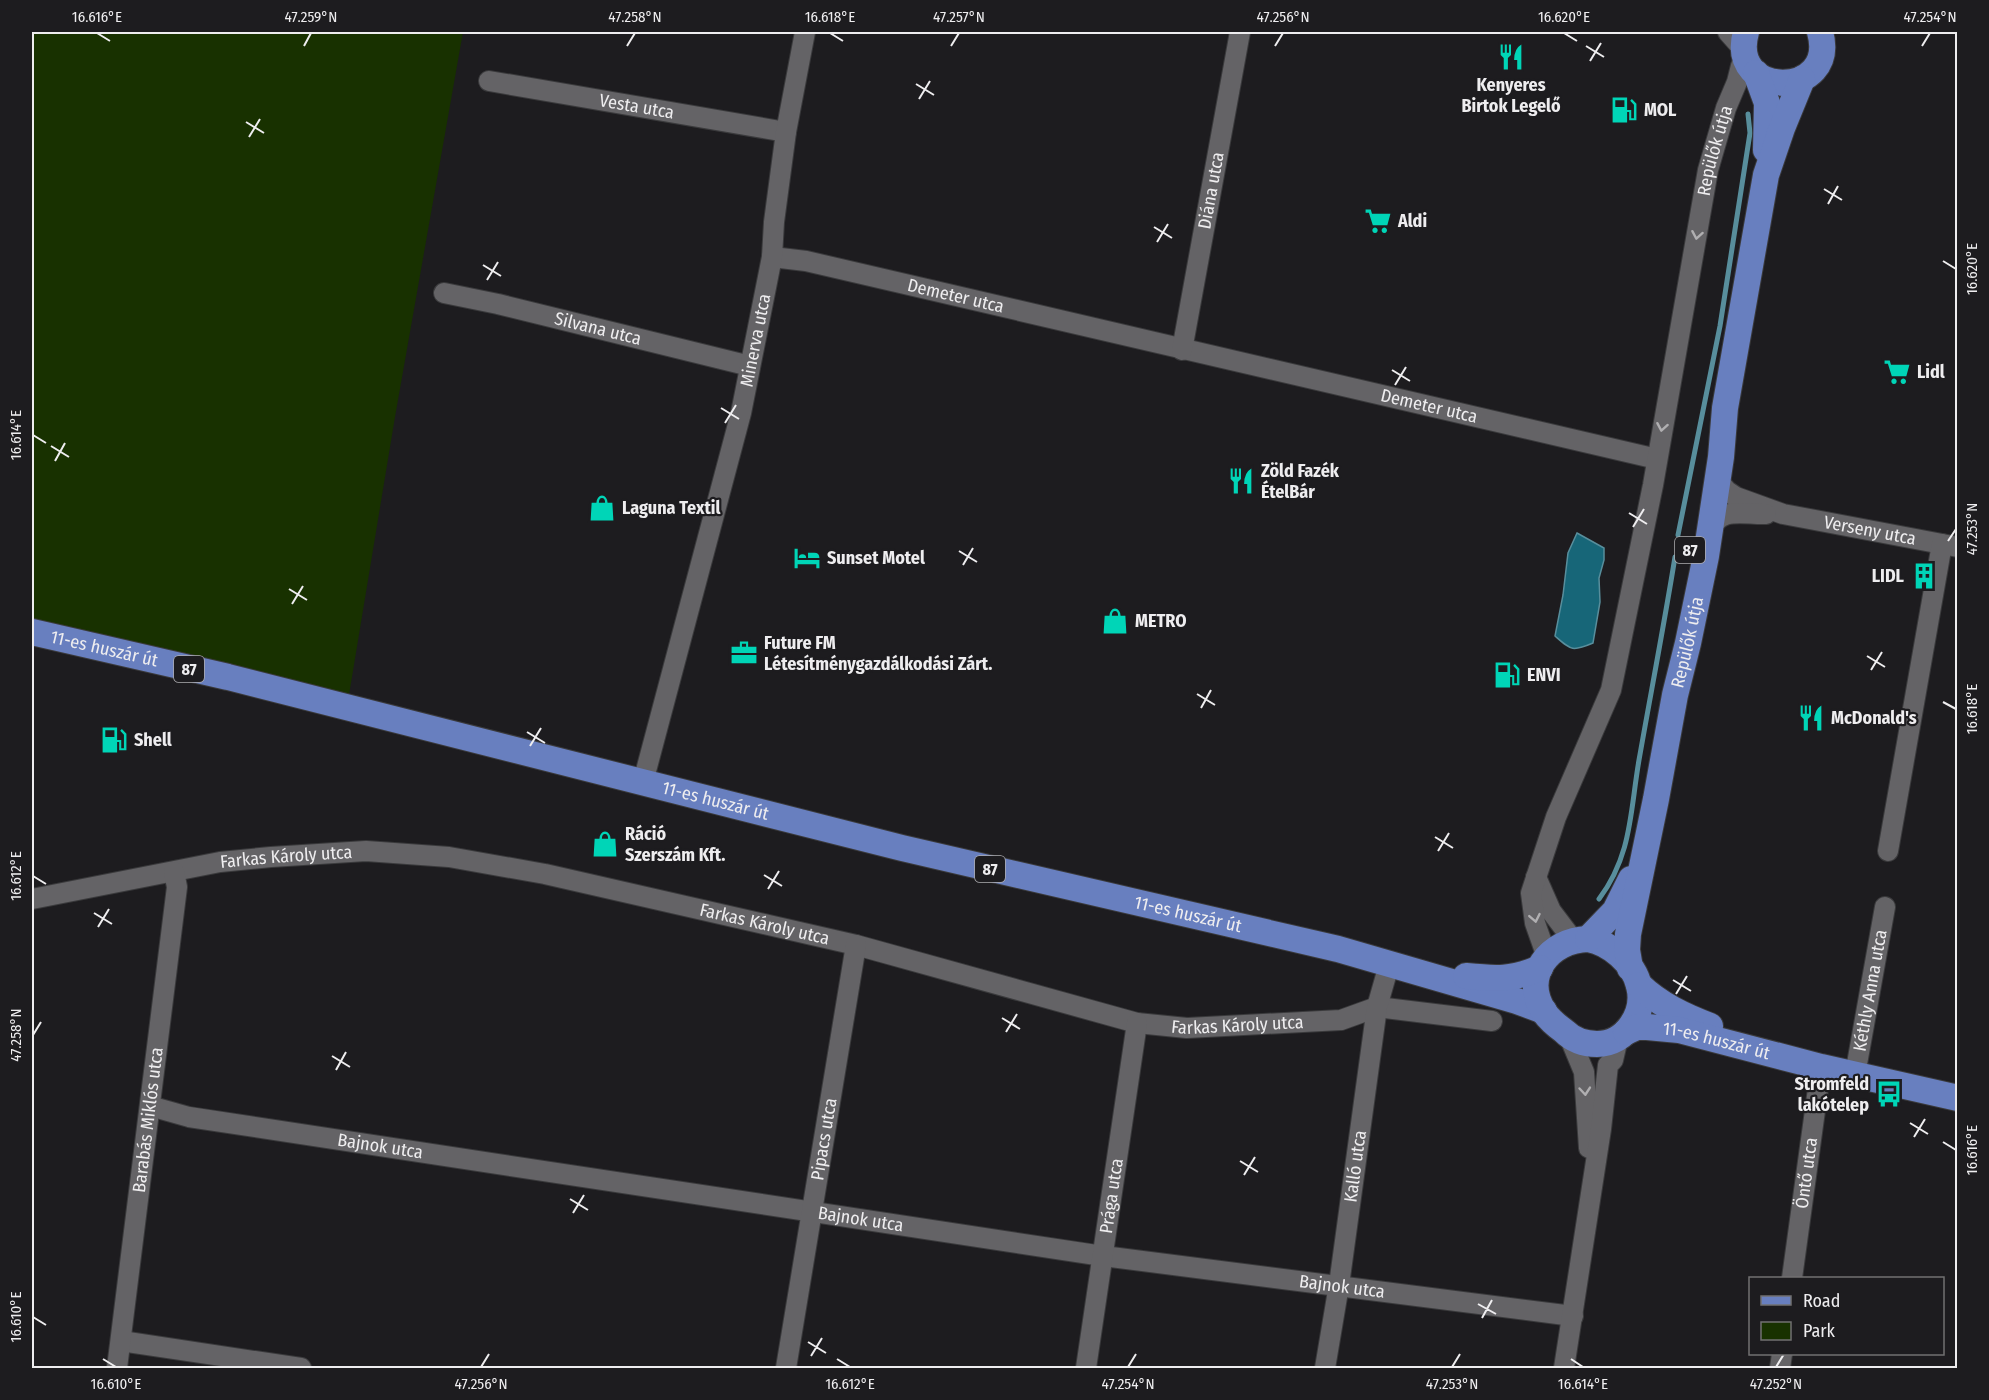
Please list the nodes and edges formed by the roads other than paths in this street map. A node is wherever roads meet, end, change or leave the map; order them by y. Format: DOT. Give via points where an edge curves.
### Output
graph roads {
  1 [pos="805,32"];
  2 [pos="1240,32"];
  3 [pos="1820,32"];
  4 [pos="1744,49"];
  5 [pos="1802,79"];
  6 [pos="489,81"];
  7 [pos="786,132"];
  8 [pos="1766,175"];
  9 [pos="772,257"];
  10 [pos="444,293"];
  11 [pos="1182,350"];
  12 [pos="750,366"];
  13 [pos="1725,408"];
  14 [pos="1657,459"];
  15 [pos="1719,468"];
  16 [pos="1783,514"];
  17 [pos="1708,538"];
  18 [pos="1950,545"];
  19 [pos="32,632"];
  20 [pos="1675,695"];
  21 [pos="643,782"];
  22 [pos="1649,834"];
  23 [pos="1888,851"];
  24 [pos="174,872"];
  25 [pos="1536,878"];
  26 [pos="32,899"];
  27 [pos="1885,907"];
  28 [pos="1580,940"];
  29 [pos="856,945"];
  30 [pos="1543,962"];
  31 [pos="1393,966"];
  32 [pos="1635,977"];
  33 [pos="1377,1007"];
  34 [pos="1544,1011"];
  35 [pos="1492,1021"];
  36 [pos="1137,1023"];
  37 [pos="1622,1035"];
  38 [pos="1569,1036"];
  39 [pos="1813,1065"];
  40 [pos="1855,1075"];
  41 [pos="1958,1098"];
  42 [pos="150,1106"];
  43 [pos="1590,1195"];
  44 [pos="812,1211"];
  45 [pos="1103,1256"];
  46 [pos="1792,1277"];
  47 [pos="1339,1286"];
  48 [pos="1573,1316"];
  49 [pos="121,1341"];
  50 [pos="117,1368"];
  51 [pos="301,1368"];
  52 [pos="786,1368"];
  53 [pos="1086,1368"];
  54 [pos="1325,1368"];
  55 [pos="1564,1368"];
  1 -- 7 [label="street, Minerva utca"];
  2 -- 11 [label="street, Diána utca"];
  3 -- 5 [label="main road, 87" via="1820,58"];
  4 -- 5 [label="main road" via="1766,80 1791,83"];
  4 -- 8 [label="main road, Repülők útja / 87" via="1767,103"];
  4 -- 14 [label="street, Repülők útja, one-way" via="1712,151"];
  5 -- 8 [label="main road, Repülők útja / 87"];
  6 -- 7 [label="street, Vesta utca"];
  7 -- 9 [label="street, Minerva utca"];
  8 -- 13 [label="main road, Repülők útja / 87"];
  9 -- 11 [label="street, Demeter utca" via="806,261"];
  9 -- 12 [label="street, Minerva utca"];
  10 -- 12 [label="street, Silvana utca"];
  11 -- 14 [label="street, Demeter utca"];
  12 -- 21 [label="street, Minerva utca"];
  13 -- 15 [label="main road, Repülők útja / 87"];
  13 -- 20 [label="main road, Repülők útja / 87" via="1707,454 1697,510 1672,680"];
  14 -- 25 [label="street" via="1611,690 1556,817"];
  15 -- 16 [label="street, Verseny utca" via="1720,483 1731,494"];
  15 -- 17 [label="main road, Repülők útja / 87"];
  16 -- 17 [label="street, Verseny utca" via="1725,514 1713,522"];
  16 -- 18 [label="street, Verseny utca"];
  17 -- 20 [label="main road, Repülők útja / 87"];
  18 -- 23 [label="street"];
  19 -- 21 [label="main road, 11-es huszár út / 87" via="228,677"];
  20 -- 22 [label="main road, 87"];
  21 -- 31 [label="main road, 11-es huszár út / 87" via="902,848 1338,949"];
  22 -- 28 [label="main road, 87" via="1615,911"];
  22 -- 32 [label="main road, 87" via="1628,934 1627,950"];
  24 -- 26 [label="street, Farkas Károly utca"];
  24 -- 29 [label="street, Farkas Károly utca" via="220,862 324,853 366,851 449,856"];
  24 -- 42 [label="street, Barabás Miklós utca" via="177,887"];
  25 -- 28 [label="street" via="1551,911"];
  25 -- 30 [label="street, one-way" via="1531,892"];
  27 -- 40 [label="street, Kéthly Anna utca"];
  28 -- 30 [label="main road, 87" via="1559,946"];
  28 -- 32 [label="main road" via="1610,947"];
  29 -- 36 [label="street, Farkas Károly utca"];
  29 -- 44 [label="street, Pipacs utca"];
  30 -- 31 [label="main road, 87" via="1523,975 1496,979"];
  30 -- 34 [label="main road" via="1537,988"];
  31 -- 33 [label="street, Kalló utca"];
  31 -- 34 [label="main road, 87"];
  32 -- 37 [label="main road, 87" via="1641,1002 1637,1015"];
  32 -- 39 [label="main road, 11-es huszár út" via="1653,998 1686,1016"];
  33 -- 35 [label="street, Farkas Károly utca"];
  33 -- 36 [label="street, Farkas Károly utca" via="1341,1020 1186,1028"];
  33 -- 47 [label="street, Kalló utca"];
  34 -- 38 [label="main road, 87"];
  36 -- 45 [label="street, Prága utca"];
  37 -- 38 [label="main road, 87" via="1598,1045"];
  37 -- 39 [label="main road, 11-es huszár út" via="1637,1027 1679,1030"];
  37 -- 43 [label="street" via="1608,1065"];
  38 -- 43 [label="street, one-way" via="1584,1072"];
  39 -- 40 [label="main road, 11-es huszár út"];
  39 -- 46 [label="street, Öntő utca"];
  40 -- 41 [label="main road, 11-es huszár út"];
  42 -- 44 [label="street, Bajnok utca" via="189,1117"];
  42 -- 49 [label="street, Barabás Miklós utca"];
  43 -- 48 [label="street"];
  44 -- 45 [label="street, Bajnok utca"];
  44 -- 52 [label="street, Pipacs utca"];
  45 -- 47 [label="street, Bajnok utca"];
  45 -- 53 [label="street, Prága utca"];
  47 -- 48 [label="street, Bajnok utca"];
  47 -- 54 [label="street, Kalló utca"];
  48 -- 55 [label="street"];
  49 -- 50 [label="street, Barabás Miklós utca"];
  49 -- 51 [label="street"];
}
